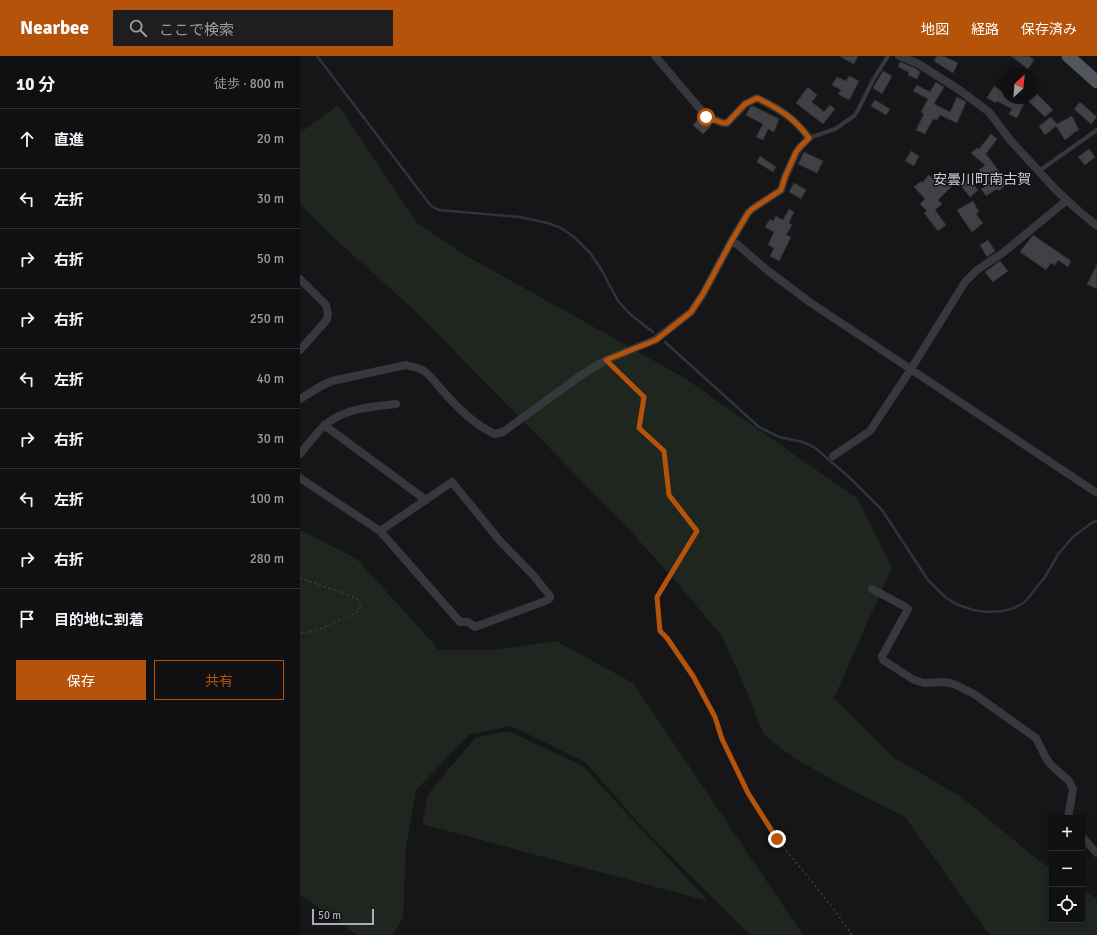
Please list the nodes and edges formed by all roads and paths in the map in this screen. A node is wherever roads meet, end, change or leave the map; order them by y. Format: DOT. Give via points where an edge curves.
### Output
graph roads {
  1 [pos="655,56"];
  2 [pos="888,56"];
  3 [pos="899,56"];
  4 [pos="1068,56"];
  5 [pos="1097,82"];
  6 [pos="1097,130"];
  7 [pos="809,138"];
  8 [pos="1039,171"];
  9 [pos="1066,200"];
  10 [pos="1097,226"];
  11 [pos="732,240"];
  12 [pos="300,279"];
  13 [pos="300,350"];
  14 [pos="606,360"];
  15 [pos="911,369"];
  16 [pos="300,399"];
  17 [pos="396,404"];
  18 [pos="324,425"];
  19 [pos="300,454"];
  20 [pos="833,456"];
  21 [pos="300,478"];
  22 [pos="1097,493"];
  23 [pos="426,500"];
  24 [pos="380,531"];
  25 [pos="300,578"];
  26 [pos="872,590"];
  27 [pos="300,632"];
  28 [pos="1069,815"];
  29 [pos="1085,840"];
  30 [pos="1097,853"];
  31 [pos="852,935"];
  1 -- 7 [label="street" via="706,117 727,123 745,104 757,98 774,106 794,121"];
  2 -- 7 [label="lane" via="872,80 854,116 835,129"];
  3 -- 8 [label="street" via="917,63 989,112 1010,140"];
  4 -- 5 [label="main road"];
  6 -- 8 [label="lane"];
  7 -- 11 [label="street" via="796,152 781,190 748,213"];
  8 -- 9 [label="street"];
  9 -- 10 [label="street"];
  9 -- 15 [label="street" via="965,282"];
  11 -- 14 [label="street" via="691,312 656,340"];
  11 -- 15 [label="street" via="805,298"];
  12 -- 13 [label="street" via="326,305 328,314 324,324"];
  14 -- 16 [label="street" via="503,432 495,434 470,420 425,372 406,365 332,381"];
  14 -- 31 [label="path" via="644,397 639,428 664,451 669,495 697,531 657,597 660,631 693,676 715,717 722,739 748,793 777,839"];
  15 -- 20 [label="street" via="870,431"];
  15 -- 22 [label="street"];
  17 -- 18 [label="street" via="354,410"];
  18 -- 19 [label="street"];
  18 -- 23 [label="street"];
  21 -- 24 [label="street"];
  23 -- 24 [label="street"];
  23 -- 24 [label="street" via="452,482 550,598 475,627 468,622 460,622"];
  25 -- 27 [label="path" via="354,597 361,607 356,613 317,630"];
  26 -- 28 [label="street" via="908,609 882,656 883,660 914,680 924,683 950,683 974,694 1036,738 1050,764 1073,789"];
  29 -- 30 [label="street"];
}
